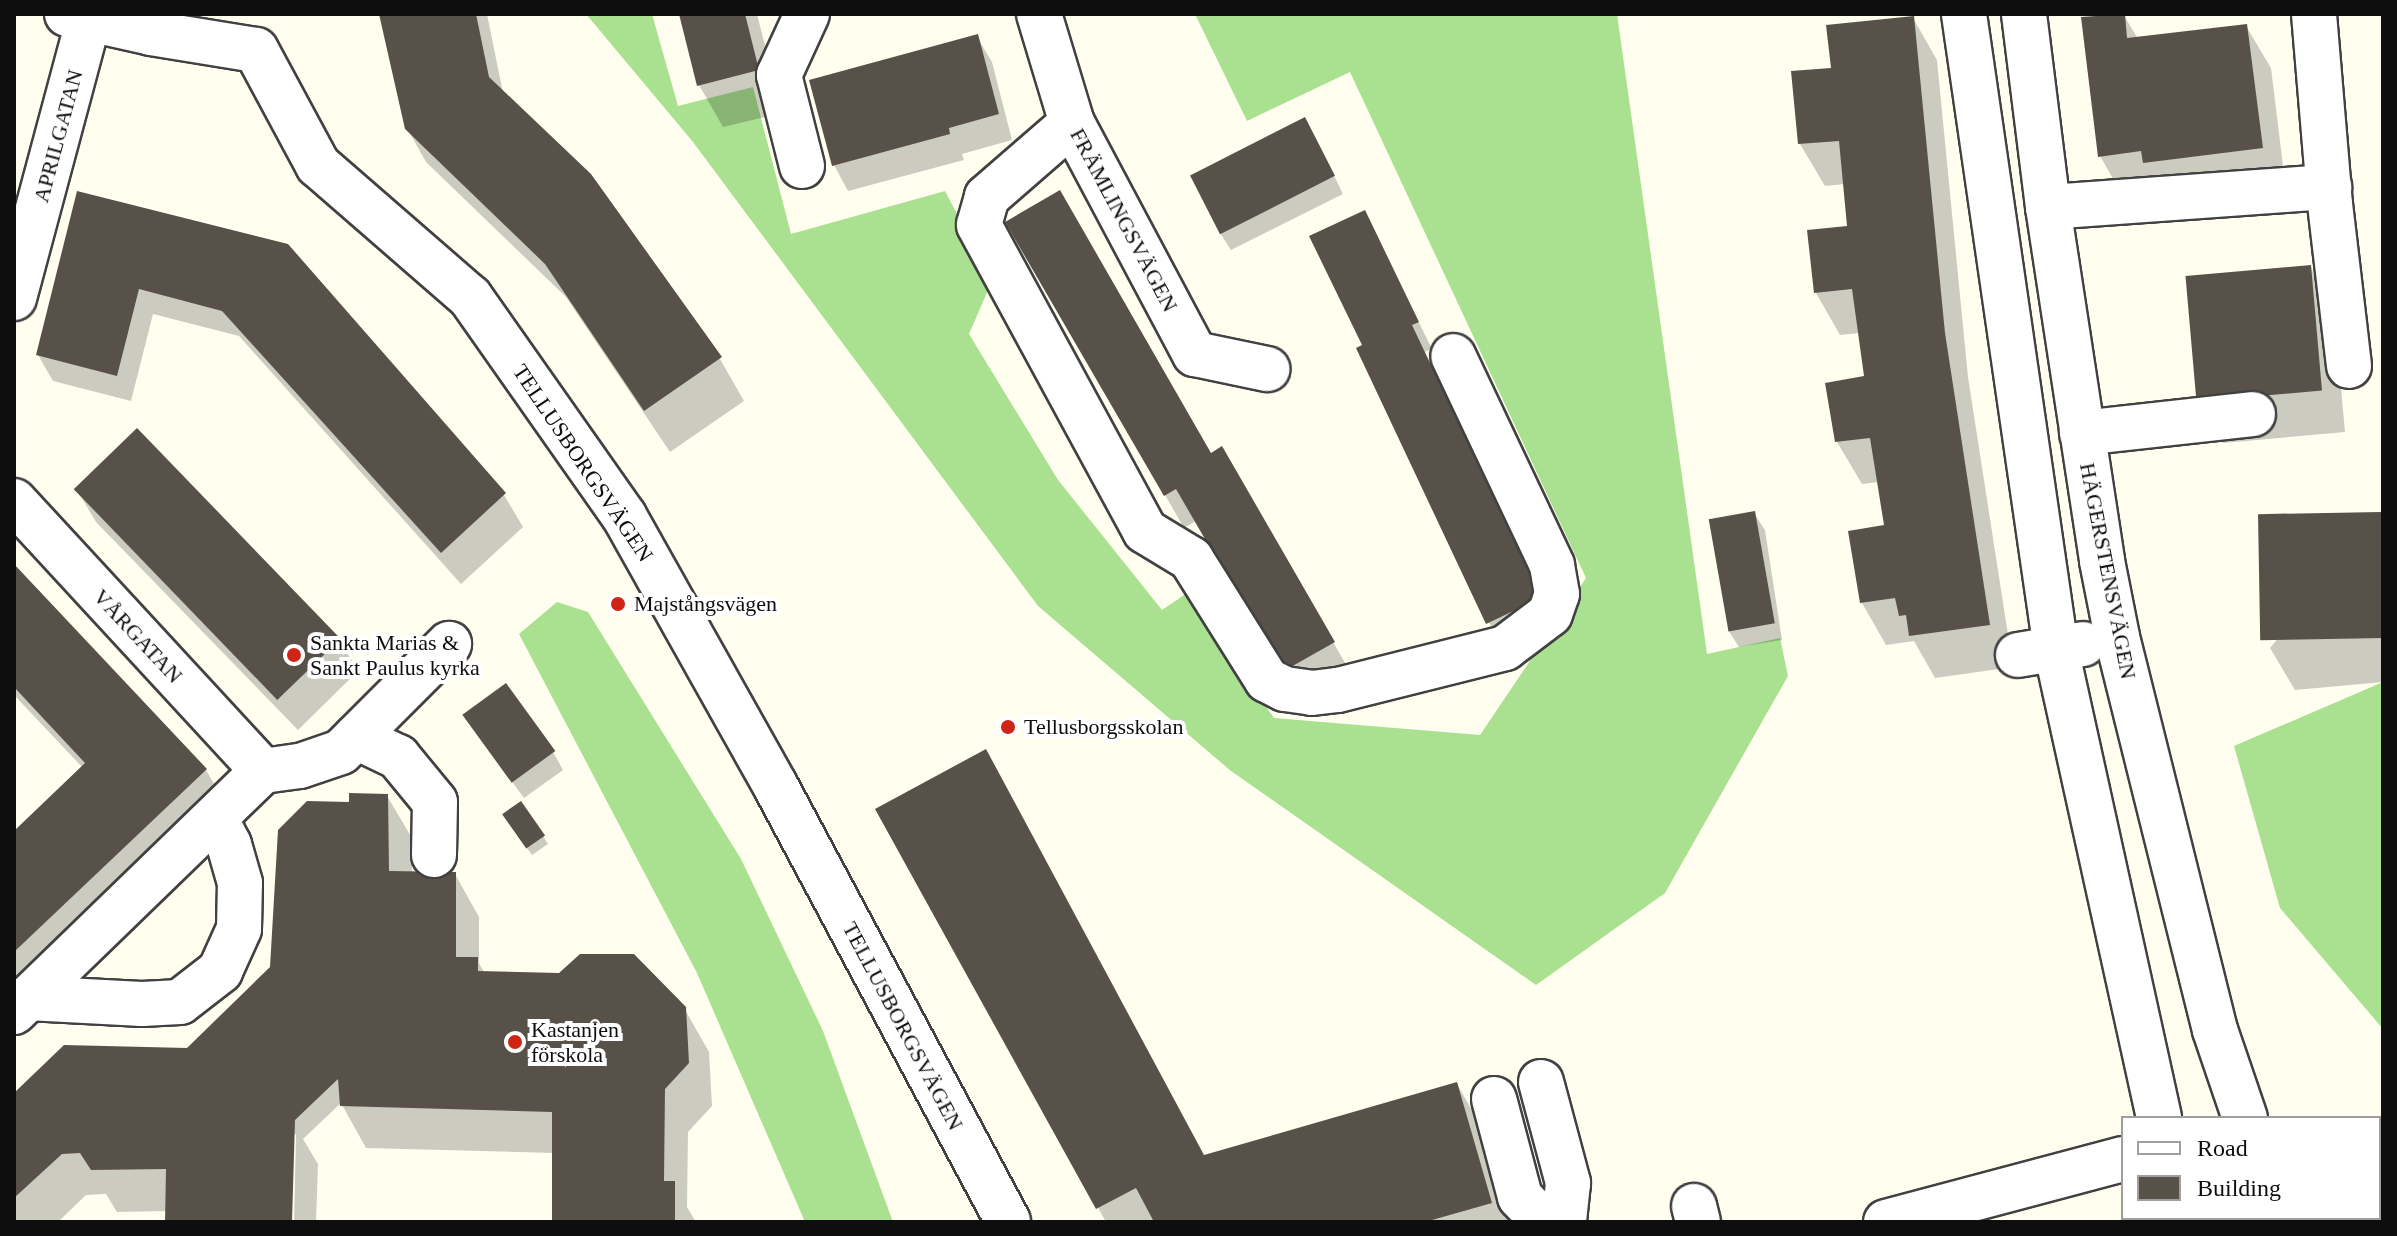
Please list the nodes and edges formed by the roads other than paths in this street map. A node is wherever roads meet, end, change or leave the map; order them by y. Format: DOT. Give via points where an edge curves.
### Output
graph roads {
  1 [pos="807,14"];
  2 [pos="1039,14"];
  3 [pos="1964,14"];
  4 [pos="2024,14"];
  5 [pos="2314,14"];
  6 [pos="78,16"];
  7 [pos="258,32"];
  8 [pos="1072,123"];
  9 [pos="802,166"];
  10 [pos="2329,187"];
  11 [pos="2048,207"];
  12 [pos="14,298"];
  13 [pos="1453,356"];
  14 [pos="2349,366"];
  15 [pos="1267,369"];
  16 [pos="2253,414"];
  17 [pos="2082,433"];
  18 [pos="14,501"];
  19 [pos="2117,637"];
  20 [pos="449,644"];
  21 [pos="2037,652"];
  22 [pos="356,737"];
  23 [pos="263,771"];
  24 [pos="216,820"];
  25 [pos="434,855"];
  26 [pos="21,1005"];
  27 [pos="1541,1082"];
  28 [pos="1494,1099"];
  29 [pos="2158,1116"];
  30 [pos="2244,1116"];
  31 [pos="2121,1160"];
  32 [pos="1008,1222"];
  33 [pos="1544,1222"];
  34 [pos="1564,1222"];
  35 [pos="1886,1222"];
  1 -- 9 [label="street" via="779,75"];
  2 -- 8 [label="street, FRÄMLINGSVÄGEN"];
  3 -- 21 [label="street"];
  4 -- 11 [label="street, HÄGERSTENSVÄGEN"];
  5 -- 10 [label="street"];
  6 -- 7 [label="street, TELLUSBORGSVÄGEN"];
  6 -- 12 [label="street, APRILGATAN"];
  7 -- 32 [label="street, TELLUSBORGSVÄGEN" via="318,165 470,297 624,516 775,785"];
  8 -- 13 [label="street" via="987,197 979,225 1145,531 1191,559 1267,680 1312,693 1338,690 1505,648 1550,614 1557,594 1552,565"];
  8 -- 15 [label="street, FRÄMLINGSVÄGEN" via="1195,354"];
  10 -- 11 [label="street"];
  10 -- 14 [label="street"];
  11 -- 17 [label="street, HÄGERSTENSVÄGEN"];
  16 -- 17 [label="street"];
  17 -- 19 [label="street, HÄGERSTENSVÄGEN"];
  18 -- 23 [label="street, VÅRGATAN"];
  19 -- 21 [label="street"];
  19 -- 30 [label="street, HÄGERSTENSVÄGEN" via="2215,1030"];
  20 -- 22 [label="street"];
  21 -- 29 [label="street"];
  22 -- 23 [label="street" via="341,752"];
  22 -- 25 [label="street" via="398,757 435,802"];
  23 -- 24 [label="street"];
  24 -- 26 [label="street"];
  24 -- 26 [label="street" via="240,883 239,929 220,971 180,1002"];
  27 -- 34 [label="street" via="1568,1183"];
  28 -- 33 [label="street" via="1520,1197"];
  31 -- 35 [label="street"];
}
